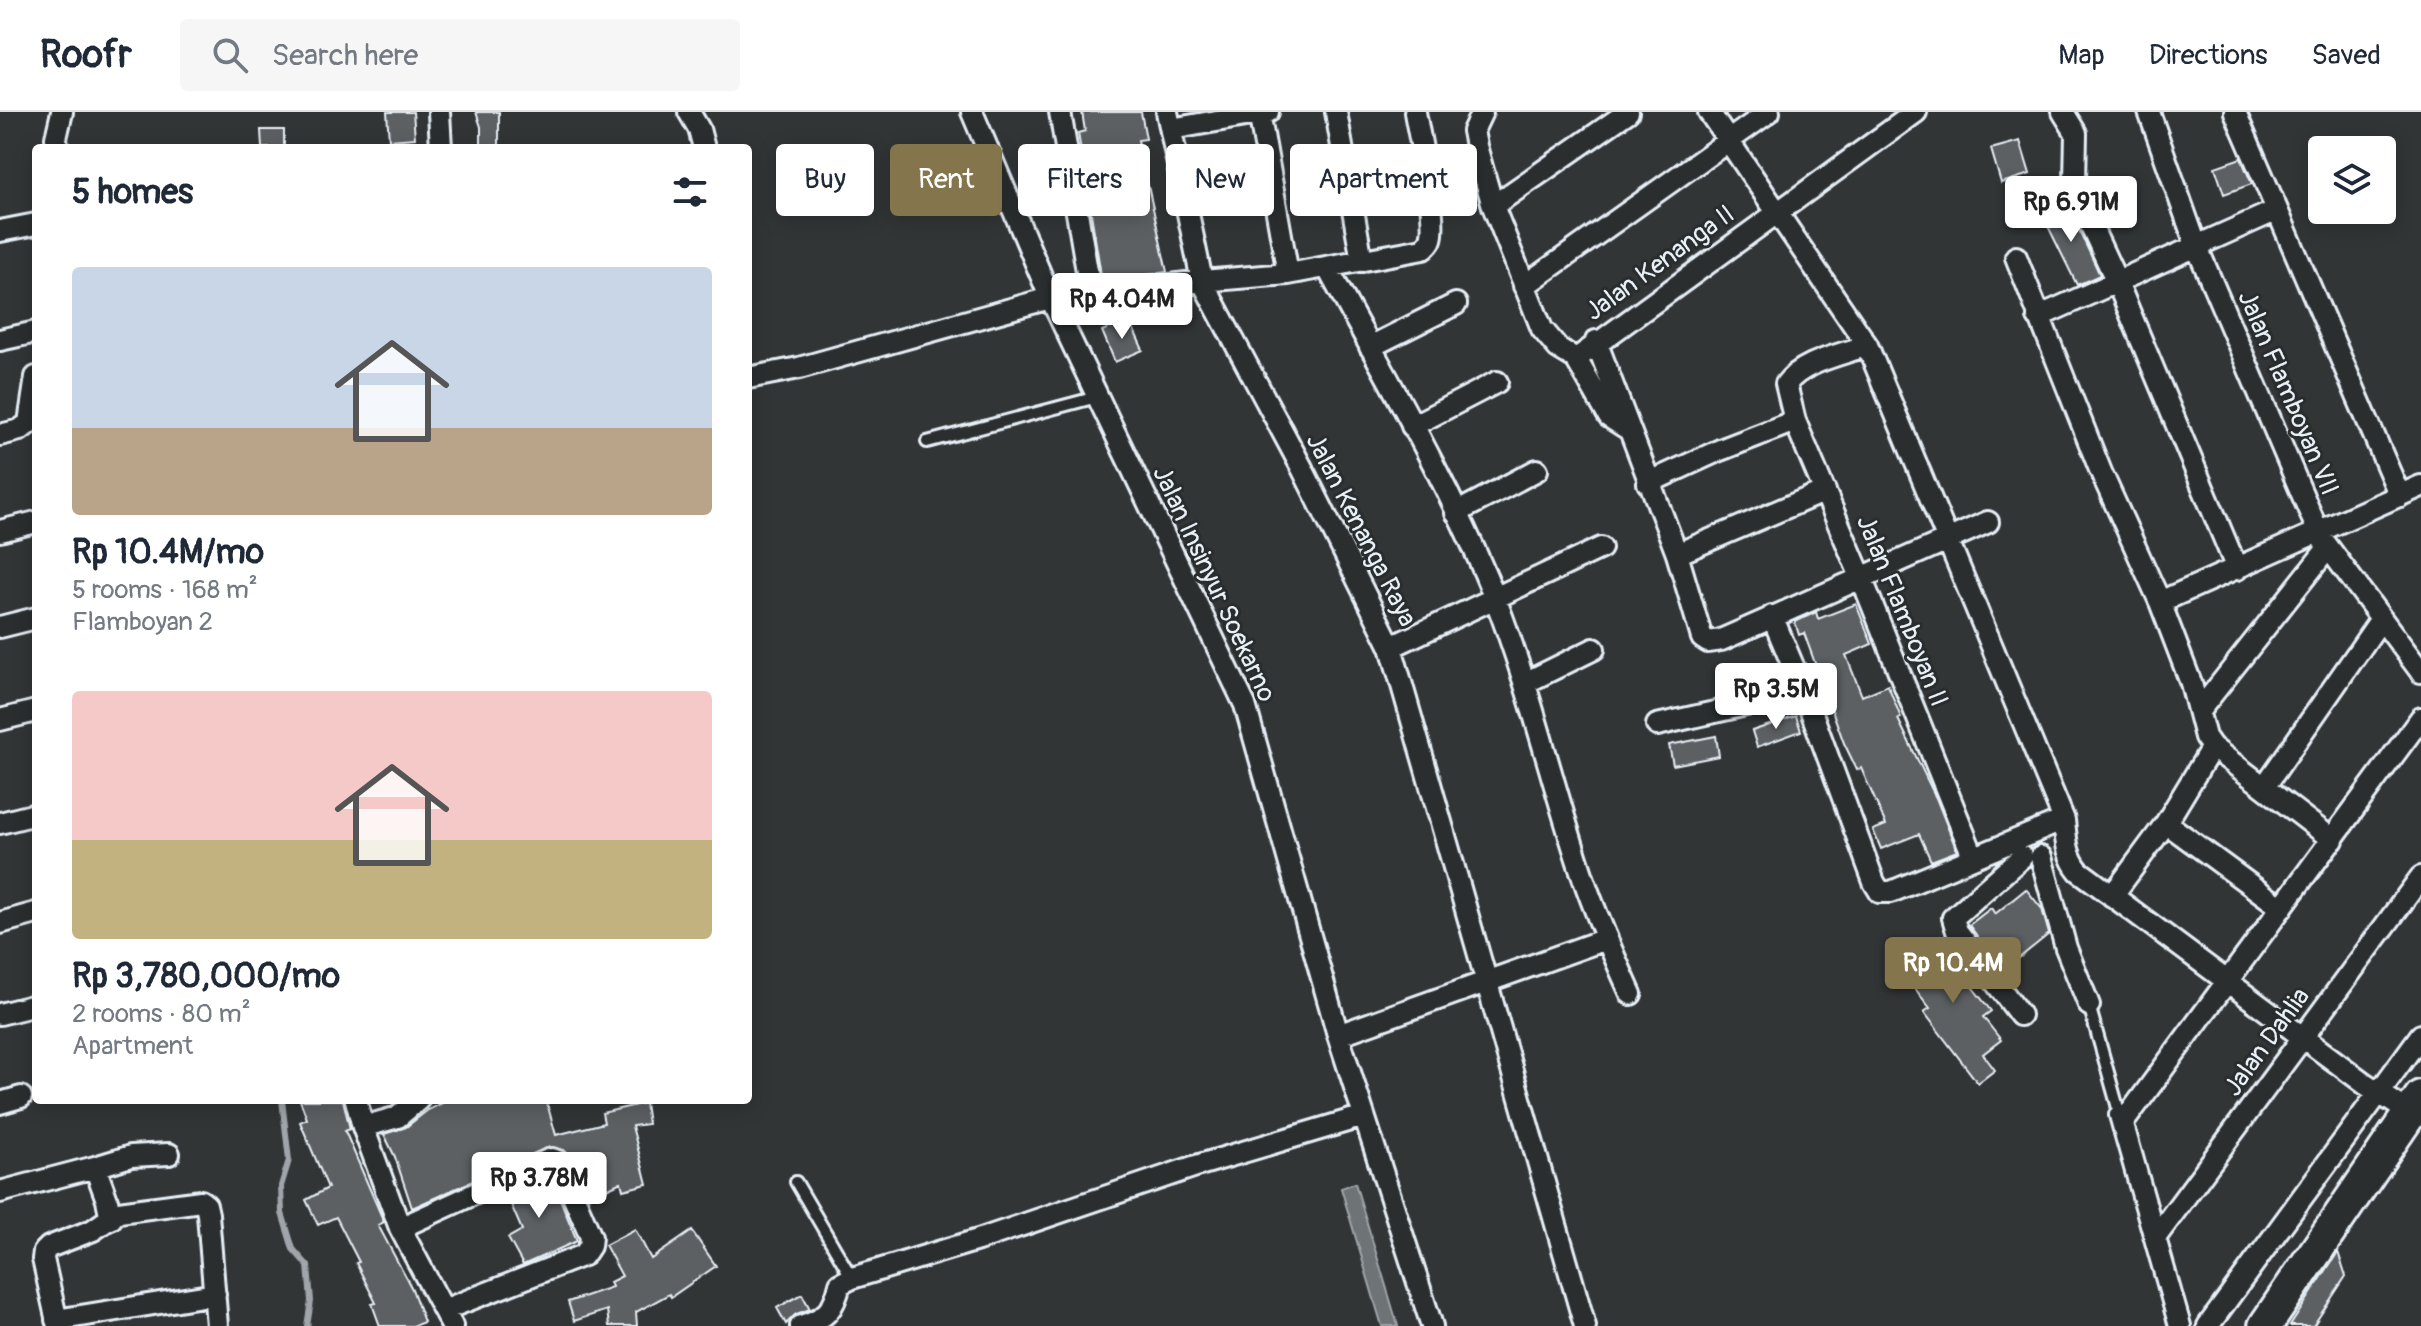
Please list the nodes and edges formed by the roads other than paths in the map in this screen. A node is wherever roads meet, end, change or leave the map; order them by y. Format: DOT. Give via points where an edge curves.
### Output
graph roads {
  1 [pos="62,112"];
  2 [pos="439,112"];
  3 [pos="689,112"];
  4 [pos="972,112"];
  5 [pos="1060,112"];
  6 [pos="1259,112"];
  7 [pos="1268,112"];
  8 [pos="1336,112"];
  9 [pos="1415,112"];
  10 [pos="1482,112"];
  11 [pos="1628,112"];
  12 [pos="1709,112"];
  13 [pos="1769,112"];
  14 [pos="1916,112"];
  15 [pos="2063,112"];
  16 [pos="2149,112"];
  17 [pos="2235,112"];
  18 [pos="1169,121"];
  19 [pos="1729,141"];
  20 [pos="57,144"];
  21 [pos="441,144"];
  22 [pos="703,144"];
  23 [pos="1493,206"];
  24 [pos="1776,211"];
  25 [pos="2275,211"];
  26 [pos="32,225"];
  27 [pos="0,231"];
  28 [pos="2196,245"];
  29 [pos="2016,257"];
  30 [pos="1362,261"];
  31 [pos="1327,267"];
  32 [pos="1288,274"];
  33 [pos="1202,281"];
  34 [pos="2117,282"];
  35 [pos="1524,286"];
  36 [pos="1032,303"];
  37 [pos="1456,304"];
  38 [pos="2038,317"];
  39 [pos="32,333"];
  40 [pos="0,340"];
  41 [pos="1596,341"];
  42 [pos="1867,345"];
  43 [pos="1370,347"];
  44 [pos="1576,359"];
  45 [pos="752,377"];
  46 [pos="1497,382"];
  47 [pos="1097,397"];
  48 [pos="32,403"];
  49 [pos="1795,421"];
  50 [pos="1412,426"];
  51 [pos="1628,429"];
  52 [pos="0,435"];
  53 [pos="927,442"];
  54 [pos="1537,470"];
  55 [pos="1648,483"];
  56 [pos="2421,486"];
  57 [pos="1825,491"];
  58 [pos="2400,496"];
  59 [pos="1456,513"];
  60 [pos="1988,522"];
  61 [pos="32,523"];
  62 [pos="0,531"];
  63 [pos="2323,540"];
  64 [pos="1948,541"];
  65 [pos="1601,548"];
  66 [pos="1677,554"];
  67 [pos="2237,569"];
  68 [pos="1861,577"];
  69 [pos="1495,597"];
  70 [pos="2160,602"];
  71 [pos="1772,616"];
  72 [pos="32,619"];
  73 [pos="2381,619"];
  74 [pos="0,627"];
  75 [pos="1391,647"];
  76 [pos="1594,649"];
  77 [pos="2421,672"];
  78 [pos="1525,683"];
  79 [pos="1804,692"];
  80 [pos="2199,711"];
  81 [pos="32,712"];
  82 [pos="2421,718"];
  83 [pos="0,720"];
  84 [pos="1657,725"];
  85 [pos="2212,747"];
  86 [pos="2265,786"];
  87 [pos="32,815"];
  88 [pos="2064,820"];
  89 [pos="0,823"];
  90 [pos="2166,823"];
  91 [pos="2333,840"];
  92 [pos="2068,852"];
  93 [pos="1973,856"];
  94 [pos="2031,857"];
  95 [pos="2421,877"];
  96 [pos="2112,896"];
  97 [pos="2282,908"];
  98 [pos="32,914"];
  99 [pos="0,923"];
  100 [pos="1606,939"];
  101 [pos="1489,982"];
  102 [pos="2228,982"];
  103 [pos="1631,994"];
  104 [pos="2089,1005"];
  105 [pos="32,1006"];
  106 [pos="0,1014"];
  107 [pos="2020,1015"];
  108 [pos="1338,1035"];
  109 [pos="2421,1035"];
  110 [pos="2303,1036"];
  111 [pos="2378,1092"];
  112 [pos="21,1097"];
  113 [pos="0,1103"];
  114 [pos="357,1104"];
  115 [pos="413,1104"];
  116 [pos="2415,1105"];
  117 [pos="1364,1116"];
  118 [pos="2121,1119"];
  119 [pos="363,1127"];
  120 [pos="169,1154"];
  121 [pos="95,1167"];
  122 [pos="796,1182"];
  123 [pos="0,1192"];
  124 [pos="111,1219"];
  125 [pos="400,1228"];
  126 [pos="2155,1238"];
  127 [pos="852,1278"];
  128 [pos="215,1294"];
  129 [pos="449,1318"];
  130 [pos="57,1323"];
  131 [pos="217,1326"];
  132 [pos="801,1326"];
  133 [pos="1432,1326"];
  134 [pos="1585,1326"];
  135 [pos="2180,1326"];
  136 [pos="2208,1326"];
  137 [pos="2265,1326"];
  1 -- 20 [label="street"];
  2 -- 21 [label="street"];
  3 -- 22 [label="street"];
  4 -- 36 [label="street, Jalan Insinyur Soekarno"];
  5 -- 33 [label="street" via="1091,295"];
  6 -- 7 [label="street"];
  6 -- 18 [label="street"];
  6 -- 32 [label="street"];
  8 -- 30 [label="street"];
  9 -- 30 [label="street" via="1430,194 1431,241 1423,249"];
  10 -- 23 [label="street" via="1473,131"];
  11 -- 23 [label="street"];
  12 -- 19 [label="street"];
  13 -- 19 [label="street"];
  14 -- 24 [label="street, Jalan Kenanga II"];
  15 -- 34 [label="street" via="2076,133 2075,182 2081,204"];
  16 -- 28 [label="street, Jalan Flamboyan VII"];
  17 -- 25 [label="street"];
  18 -- 33 [label="street, Jalan Kenanga Raya"];
  19 -- 24 [label="street"];
  19 -- 35 [label="street"];
  23 -- 35 [label="street"];
  24 -- 41 [label="street, Jalan Kenanga II"];
  24 -- 42 [label="street"];
  25 -- 28 [label="street"];
  25 -- 58 [label="street"];
  26 -- 27 [label="street"];
  28 -- 34 [label="street"];
  28 -- 63 [label="street, Jalan Flamboyan VII"];
  29 -- 38 [label="street"];
  30 -- 31 [label="street"];
  31 -- 32 [label="street"];
  31 -- 43 [label="street"];
  32 -- 33 [label="street"];
  33 -- 75 [label="street, Jalan Kenanga Raya"];
  34 -- 38 [label="street"];
  34 -- 67 [label="street"];
  35 -- 44 [label="street" via="1550,341"];
  36 -- 45 [label="street"];
  36 -- 47 [label="street, Jalan Insinyur Soekarno"];
  37 -- 43 [label="street"];
  38 -- 70 [label="street"];
  39 -- 40 [label="street"];
  41 -- 44 [label="street, Jalan Kenanga II"];
  41 -- 51 [label="street"];
  42 -- 49 [label="street, Jalan Flamboyan II" via="1793,375 1786,384"];
  42 -- 64 [label="street"];
  43 -- 50 [label="street"];
  44 -- 51 [label="street" via="1609,417"];
  46 -- 50 [label="street"];
  47 -- 53 [label="lane"];
  47 -- 108 [label="street, Jalan Insinyur Soekarno" via="1245,705"];
  48 -- 52 [label="street" via="29,423"];
  49 -- 55 [label="street"];
  49 -- 57 [label="street, Jalan Flamboyan II"];
  50 -- 59 [label="street"];
  51 -- 55 [label="street"];
  54 -- 59 [label="street"];
  55 -- 66 [label="street"];
  56 -- 58 [label="street"];
  57 -- 66 [label="street"];
  57 -- 68 [label="street, Jalan Flamboyan II"];
  58 -- 63 [label="street"];
  59 -- 69 [label="street"];
  60 -- 64 [label="street"];
  61 -- 62 [label="street"];
  63 -- 67 [label="street"];
  63 -- 73 [label="street, Jalan Flamboyan VII"];
  63 -- 80 [label="street"];
  64 -- 68 [label="street"];
  64 -- 88 [label="street"];
  65 -- 69 [label="street"];
  66 -- 71 [label="street" via="1702,638 1708,642"];
  67 -- 70 [label="street"];
  68 -- 71 [label="street"];
  68 -- 93 [label="street, Jalan Flamboyan II"];
  69 -- 75 [label="street"];
  69 -- 78 [label="street"];
  70 -- 80 [label="street"];
  71 -- 79 [label="street"];
  72 -- 74 [label="street"];
  73 -- 77 [label="street, Jalan Flamboyan VII"];
  73 -- 86 [label="street"];
  75 -- 101 [label="street, Jalan Kenanga Raya"];
  76 -- 78 [label="street"];
  78 -- 100 [label="street"];
  79 -- 84 [label="street"];
  79 -- 93 [label="street" via="1877,889 1891,892"];
  80 -- 85 [label="street"];
  81 -- 83 [label="street"];
  82 -- 91 [label="street"];
  85 -- 86 [label="street"];
  85 -- 90 [label="street"];
  86 -- 91 [label="street"];
  87 -- 89 [label="street"];
  88 -- 92 [label="street"];
  88 -- 93 [label="street"];
  90 -- 96 [label="street"];
  90 -- 97 [label="street"];
  91 -- 97 [label="street"];
  92 -- 94 [label="street"];
  92 -- 96 [label="street" via="2079,871"];
  93 -- 94 [label="street"];
  94 -- 104 [label="street"];
  94 -- 107 [label="street" via="1953,918 1957,931"];
  95 -- 110 [label="street, Jalan Dahlia"];
  96 -- 102 [label="street"];
  97 -- 102 [label="street"];
  98 -- 99 [label="street"];
  100 -- 101 [label="street"];
  100 -- 103 [label="street"];
  101 -- 108 [label="street"];
  101 -- 134 [label="street, Jalan Kenanga Raya"];
  102 -- 110 [label="street"];
  102 -- 118 [label="street"];
  104 -- 118 [label="lane"];
  105 -- 106 [label="street"];
  108 -- 117 [label="street, Jalan Insinyur Soekarno"];
  109 -- 111 [label="street"];
  110 -- 111 [label="street"];
  110 -- 126 [label="street, Jalan Dahlia"];
  111 -- 116 [label="street"];
  111 -- 136 [label="street"];
  112 -- 113 [label="street"];
  114 -- 119 [label="street"];
  115 -- 119 [label="street" via="398,1117"];
  116 -- 137 [label="main road"];
  117 -- 127 [label="street"];
  117 -- 133 [label="street, Jalan Insinyur Soekarno"];
  118 -- 126 [label="street"];
  119 -- 125 [label="street"];
  120 -- 121 [label="street" via="131,1156"];
  121 -- 123 [label="street"];
  121 -- 124 [label="street"];
  122 -- 127 [label="lane"];
  124 -- 128 [label="street" via="119,1212 201,1201 208,1214"];
  124 -- 130 [label="street" via="44,1252"];
  125 -- 129 [label="street"];
  125 -- 129 [label="street" via="546,1161 559,1162 591,1237 584,1255"];
  126 -- 135 [label="street"];
  127 -- 132 [label="street" via="840,1284 835,1304 826,1313"];
  128 -- 130 [label="street"];
  128 -- 131 [label="street"];
}
